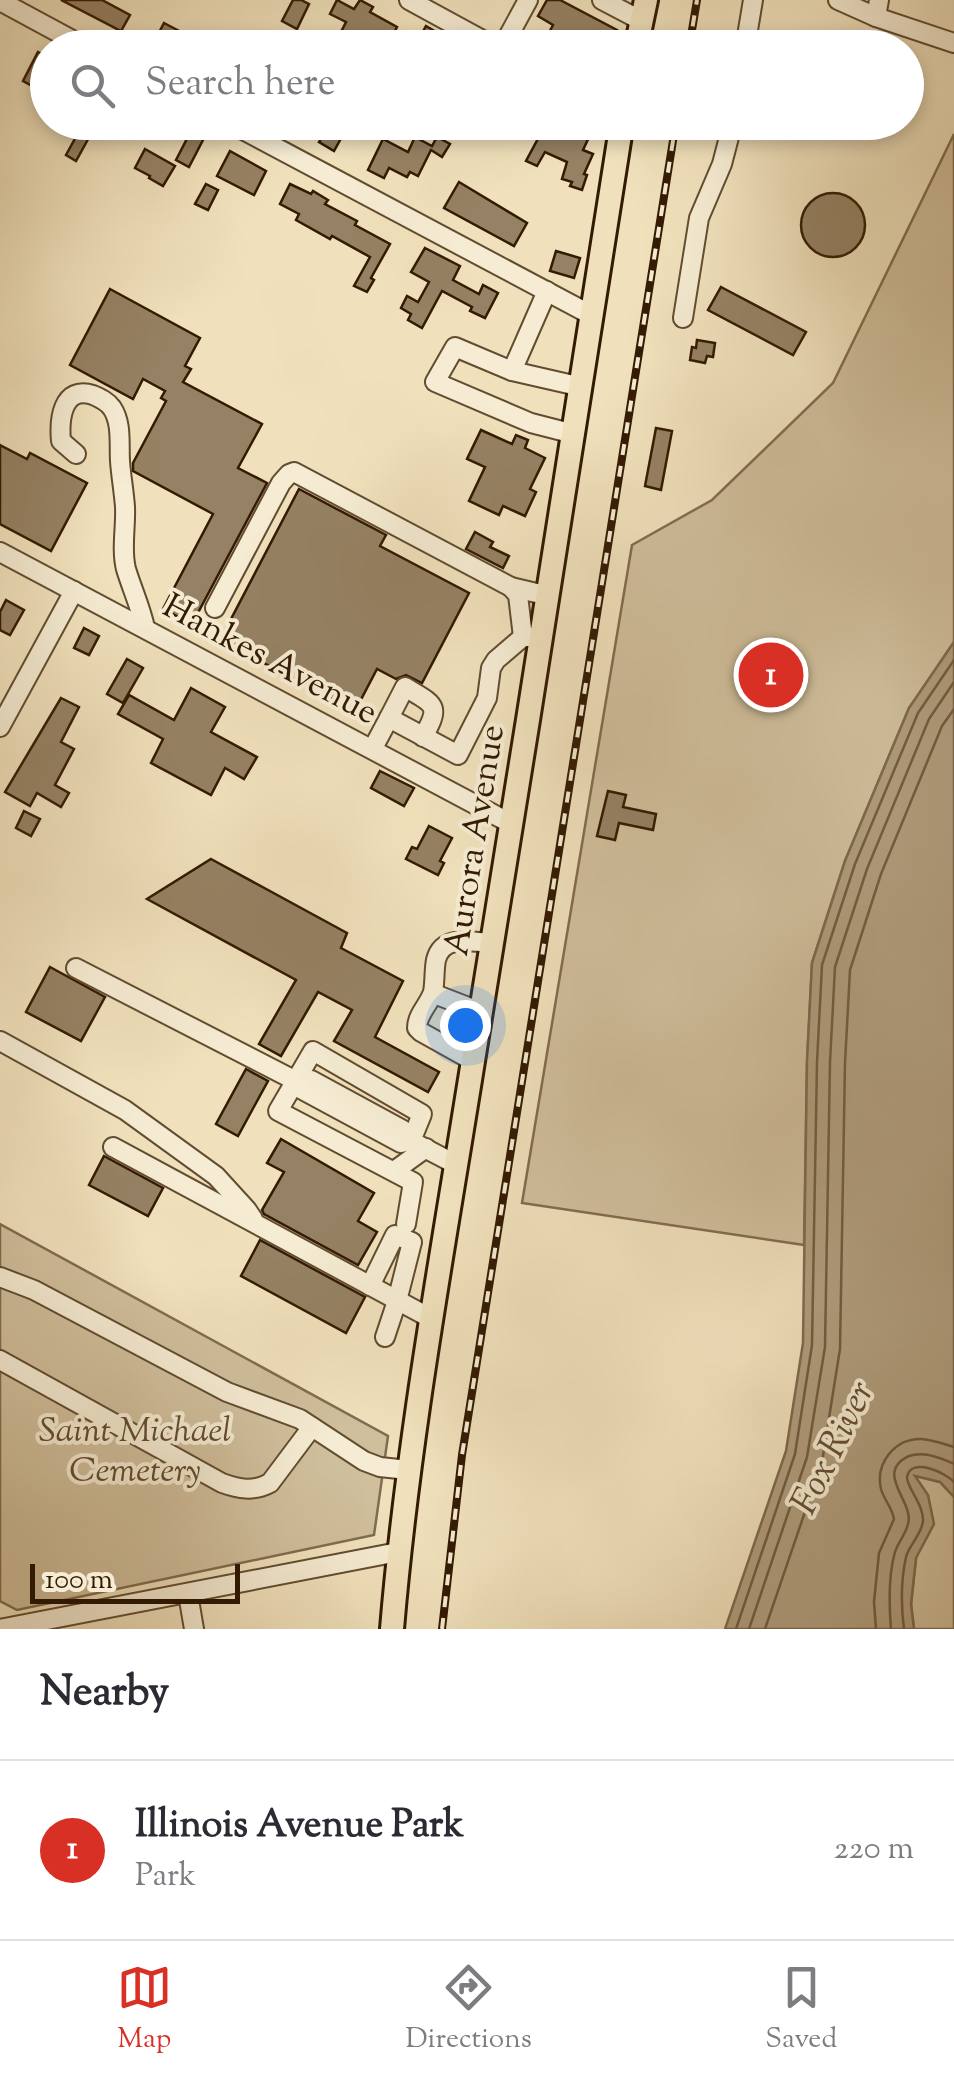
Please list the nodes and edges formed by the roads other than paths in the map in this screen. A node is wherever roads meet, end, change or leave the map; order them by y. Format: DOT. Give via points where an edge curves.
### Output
graph roads {
  1 [pos="409,0"];
  2 [pos="528,0"];
  3 [pos="602,0"];
  4 [pos="753,0"];
  5 [pos="838,0"];
  6 [pos="0,2"];
  7 [pos="878,8"];
  8 [pos="644,10"];
  9 [pos="53,30"];
  10 [pos="466,30"];
  11 [pos="510,30"];
  12 [pos="748,30"];
  13 [pos="954,42"];
  14 [pos="262,140"];
  15 [pos="619,140"];
  16 [pos="728,140"];
  17 [pos="547,291"];
  18 [pos="593,316"];
  19 [pos="683,318"];
  20 [pos="512,371"];
  21 [pos="582,387"];
  22 [pos="574,434"];
  23 [pos="76,454"];
  24 [pos="0,552"];
  25 [pos="511,588"];
  26 [pos="74,591"];
  27 [pos="548,596"];
  28 [pos="215,608"];
  29 [pos="145,628"];
  30 [pos="532,637"];
  31 [pos="388,718"];
  32 [pos="0,727"];
  33 [pos="423,737"];
  34 [pos="373,748"];
  35 [pos="510,823"];
  36 [pos="492,944"];
  37 [pos="76,968"];
  38 [pos="432,996"];
  39 [pos="481,1012"];
  40 [pos="0,1041"];
  41 [pos="473,1061"];
  42 [pos="296,1081"];
  43 [pos="419,1145"];
  44 [pos="112,1147"];
  45 [pos="456,1165"];
  46 [pos="394,1171"];
  47 [pos="256,1224"];
  48 [pos="406,1224"];
  49 [pos="3,1281"];
  50 [pos="370,1286"];
  51 [pos="397,1301"];
  52 [pos="432,1318"];
  53 [pos="386,1337"];
  54 [pos="0,1360"];
  55 [pos="312,1427"];
  56 [pos="408,1470"];
  57 [pos="398,1552"];
  58 [pos="188,1594"];
  59 [pos="71,1622"];
  60 [pos="399,1626"];
  61 [pos="0,1629"];
  62 [pos="194,1629"];
  1 -- 10 [label="street"];
  2 -- 11 [label="street"];
  3 -- 8 [label="street"];
  4 -- 12 [label="street"];
  5 -- 7 [label="street"];
  6 -- 9 [label="street"];
  7 -- 13 [label="street"];
  14 -- 17 [label="street"];
  15 -- 18 [label="main road, Aurora Avenue"];
  16 -- 19 [label="street" via="699,218"];
  17 -- 18 [label="street"];
  17 -- 20 [label="street"];
  18 -- 21 [label="main road, Aurora Avenue"];
  20 -- 21 [label="street"];
  20 -- 22 [label="street" via="455,348 435,382"];
  21 -- 22 [label="main road, Aurora Avenue"];
  22 -- 27 [label="main road, Aurora Avenue"];
  23 -- 29 [label="street" via="61,442 61,413 78,394 90,394 115,412 120,432 125,566"];
  24 -- 26 [label="street, Hankes Avenue"];
  25 -- 27 [label="street"];
  25 -- 28 [label="street" via="294,472 281,482"];
  25 -- 30 [label="street"];
  26 -- 29 [label="street, Hankes Avenue"];
  26 -- 32 [label="street"];
  27 -- 30 [label="main road, Aurora Avenue"];
  29 -- 34 [label="street, Hankes Avenue"];
  30 -- 33 [label="street" via="496,660 488,698 458,755"];
  30 -- 35 [label="main road, Aurora Avenue"];
  31 -- 33 [label="street"];
  31 -- 33 [label="street" via="405,687 434,708"];
  31 -- 34 [label="street"];
  34 -- 35 [label="street, Hankes Avenue"];
  35 -- 36 [label="main road, Aurora Avenue"];
  36 -- 38 [label="street" via="450,942 441,949"];
  36 -- 39 [label="main road, Aurora Avenue"];
  37 -- 42 [label="street"];
  38 -- 39 [label="street"];
  38 -- 41 [label="street" via="417,1028"];
  39 -- 41 [label="main road, Aurora Avenue"];
  40 -- 47 [label="street" via="125,1110 216,1176"];
  41 -- 45 [label="main road, Aurora Avenue"];
  42 -- 43 [label="street" via="311,1080"];
  42 -- 43 [label="street" via="313,1052 422,1114"];
  42 -- 46 [label="street" via="278,1110"];
  43 -- 45 [label="street"];
  43 -- 46 [label="street"];
  44 -- 47 [label="street"];
  45 -- 52 [label="main road, Aurora Avenue"];
  46 -- 48 [label="street" via="413,1182"];
  47 -- 50 [label="street"];
  49 -- 55 [label="street" via="34,1290 227,1392"];
  50 -- 51 [label="street"];
  50 -- 51 [label="street" via="394,1235 412,1242"];
  51 -- 52 [label="street"];
  51 -- 53 [label="street"];
  52 -- 56 [label="main road, Aurora Avenue"];
  54 -- 55 [label="street" via="243,1489 270,1483"];
  55 -- 56 [label="street" via="364,1461"];
  56 -- 57 [label="main road, Aurora Avenue"];
  57 -- 58 [label="street"];
  57 -- 60 [label="main road, Aurora Avenue"];
  58 -- 59 [label="street"];
  58 -- 62 [label="street"];
  59 -- 61 [label="street"];
}
